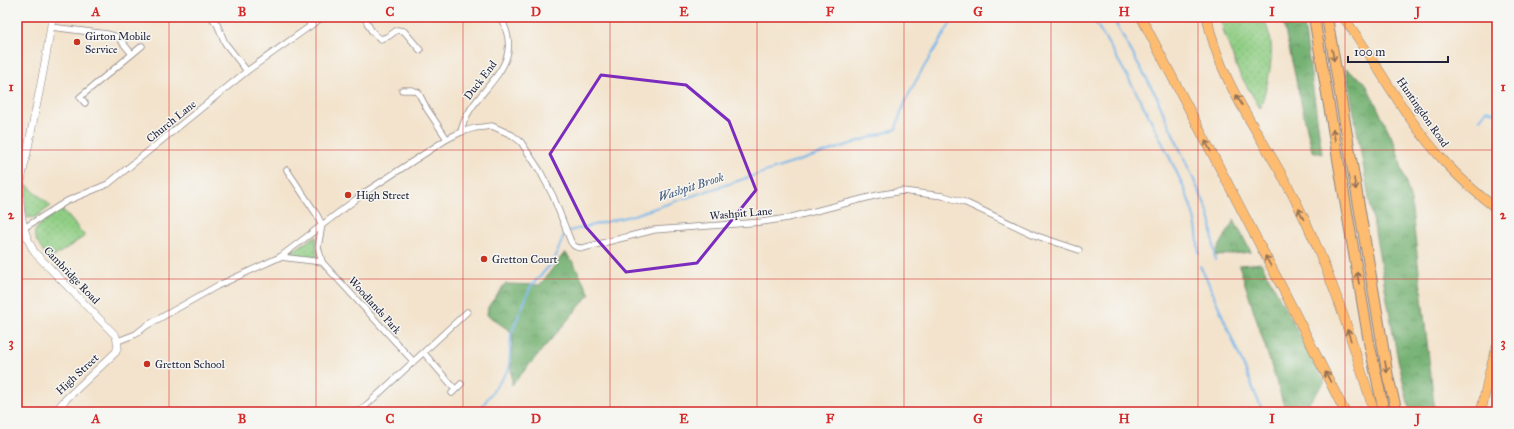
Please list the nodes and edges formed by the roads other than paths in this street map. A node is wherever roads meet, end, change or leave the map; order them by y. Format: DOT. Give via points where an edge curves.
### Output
graph roads {
  1 [pos="52,17"];
  2 [pos="211,17"];
  3 [pos="305,17"];
  4 [pos="323,17"];
  5 [pos="365,17"];
  6 [pos="500,17"];
  7 [pos="1141,17"];
  8 [pos="1207,17"];
  9 [pos="1314,17"];
  10 [pos="1327,17"];
  11 [pos="1343,17"];
  12 [pos="311,25"];
  13 [pos="51,27"];
  14 [pos="142,46"];
  15 [pos="420,50"];
  16 [pos="132,54"];
  17 [pos="247,71"];
  18 [pos="402,90"];
  19 [pos="85,103"];
  20 [pos="461,132"];
  21 [pos="447,139"];
  22 [pos="287,170"];
  23 [pos="1497,209"];
  24 [pos="322,225"];
  25 [pos="24,228"];
  26 [pos="1079,250"];
  27 [pos="280,257"];
  28 [pos="322,262"];
  29 [pos="467,312"];
  30 [pos="118,341"];
  31 [pos="1497,347"];
  32 [pos="424,353"];
  33 [pos="413,361"];
  34 [pos="461,384"];
  35 [pos="55,412"];
  36 [pos="359,412"];
  37 [pos="1345,412"];
  38 [pos="1374,412"];
  39 [pos="1384,412"];
  40 [pos="1397,412"];
  41 [pos="1481,412"];
  1 -- 13 [label="street, Cambridge Road"];
  2 -- 17 [label="street" via="225,42"];
  3 -- 12 [label="street"];
  4 -- 12 [label="street, Church Lane"];
  5 -- 15 [label="street" via="367,25 381,39 397,30 404,31"];
  6 -- 20 [label="street, Duck End" via="506,26 508,46 504,64 463,120"];
  37 -- 7 [label="main road, one-way"];
  38 -- 8 [label="main road, one-way" via="1322,257 1290,189 1229,84 1210,36"];
  39 -- 9 [label="highway, one-way" via="1369,342"];
  10 -- 40 [label="highway, one-way" via="1388,376"];
  11 -- 23 [label="main road, Huntingdon Road" via="1360,39 1407,114 1433,148 1455,174"];
  12 -- 17 [label="street, Church Lane"];
  13 -- 16 [label="street" via="118,37"];
  13 -- 25 [label="street, Cambridge Road" via="20,191"];
  14 -- 16 [label="street"];
  16 -- 19 [label="street" via="80,97"];
  17 -- 25 [label="street, Church Lane" via="108,184 67,201"];
  18 -- 21 [label="street" via="418,92"];
  20 -- 21 [label="street"];
  20 -- 26 [label="street, Washpit Lane" via="492,126 521,142 553,196 573,246 578,248 654,230 788,218 902,191 943,196 964,202 1037,236"];
  21 -- 24 [label="street"];
  22 -- 24 [label="street"];
  24 -- 27 [label="street"];
  24 -- 28 [label="street" via="318,247"];
  25 -- 30 [label="street, Cambridge Road" via="35,253"];
  27 -- 28 [label="street"];
  27 -- 30 [label="street" via="217,286 136,334"];
  28 -- 33 [label="street, Woodlands Park"];
  29 -- 32 [label="street"];
  30 -- 35 [label="street, High Street" via="116,352"];
  31 -- 41 [label="main road"];
  32 -- 33 [label="street"];
  32 -- 34 [label="street" via="453,391"];
  33 -- 36 [label="street"];
}
